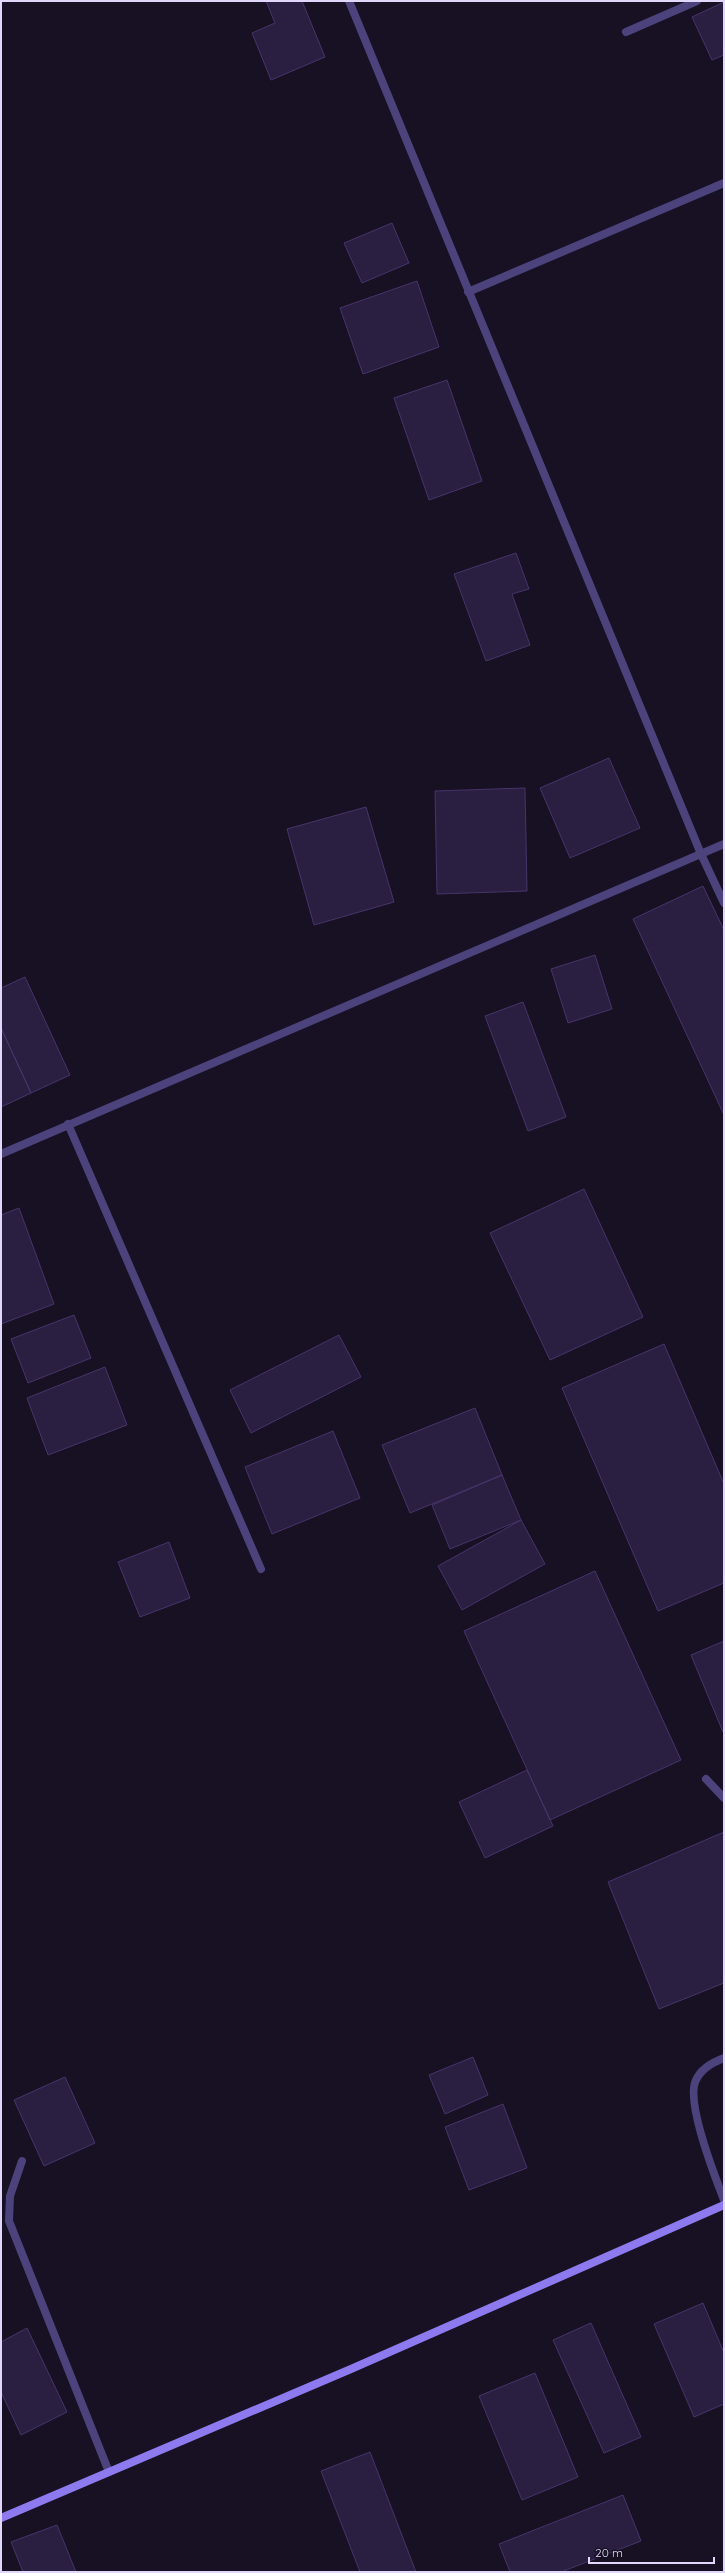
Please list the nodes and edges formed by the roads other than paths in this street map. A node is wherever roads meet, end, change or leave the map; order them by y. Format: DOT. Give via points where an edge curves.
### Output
graph roads {
  1 [pos="349,1"];
  2 [pos="697,1"];
  3 [pos="626,32"];
  4 [pos="724,183"];
  5 [pos="468,292"];
  6 [pos="724,844"];
  7 [pos="701,854"];
  8 [pos="724,903"];
  9 [pos="68,1124"];
  10 [pos="1,1154"];
  11 [pos="260,1569"];
  12 [pos="706,1779"];
  13 [pos="724,1798"];
  14 [pos="724,2058"];
  15 [pos="22,2161"];
  16 [pos="724,2200"];
  17 [pos="724,2205"];
  18 [pos="109,2472"];
  19 [pos="1,2518"];
  1 -- 5 [label="street"];
  2 -- 3 [label="street"];
  4 -- 5 [label="street"];
  5 -- 7 [label="street"];
  6 -- 7 [label="street"];
  7 -- 8 [label="street"];
  7 -- 9 [label="street"];
  9 -- 10 [label="street"];
  9 -- 11 [label="street"];
  12 -- 13 [label="street"];
  14 -- 16 [label="street" via="711,2063 695,2080 694,2104 711,2167"];
  15 -- 18 [label="street" via="10,2196 9,2221"];
  17 -- 18 [label="street"];
  18 -- 19 [label="street"];
}
